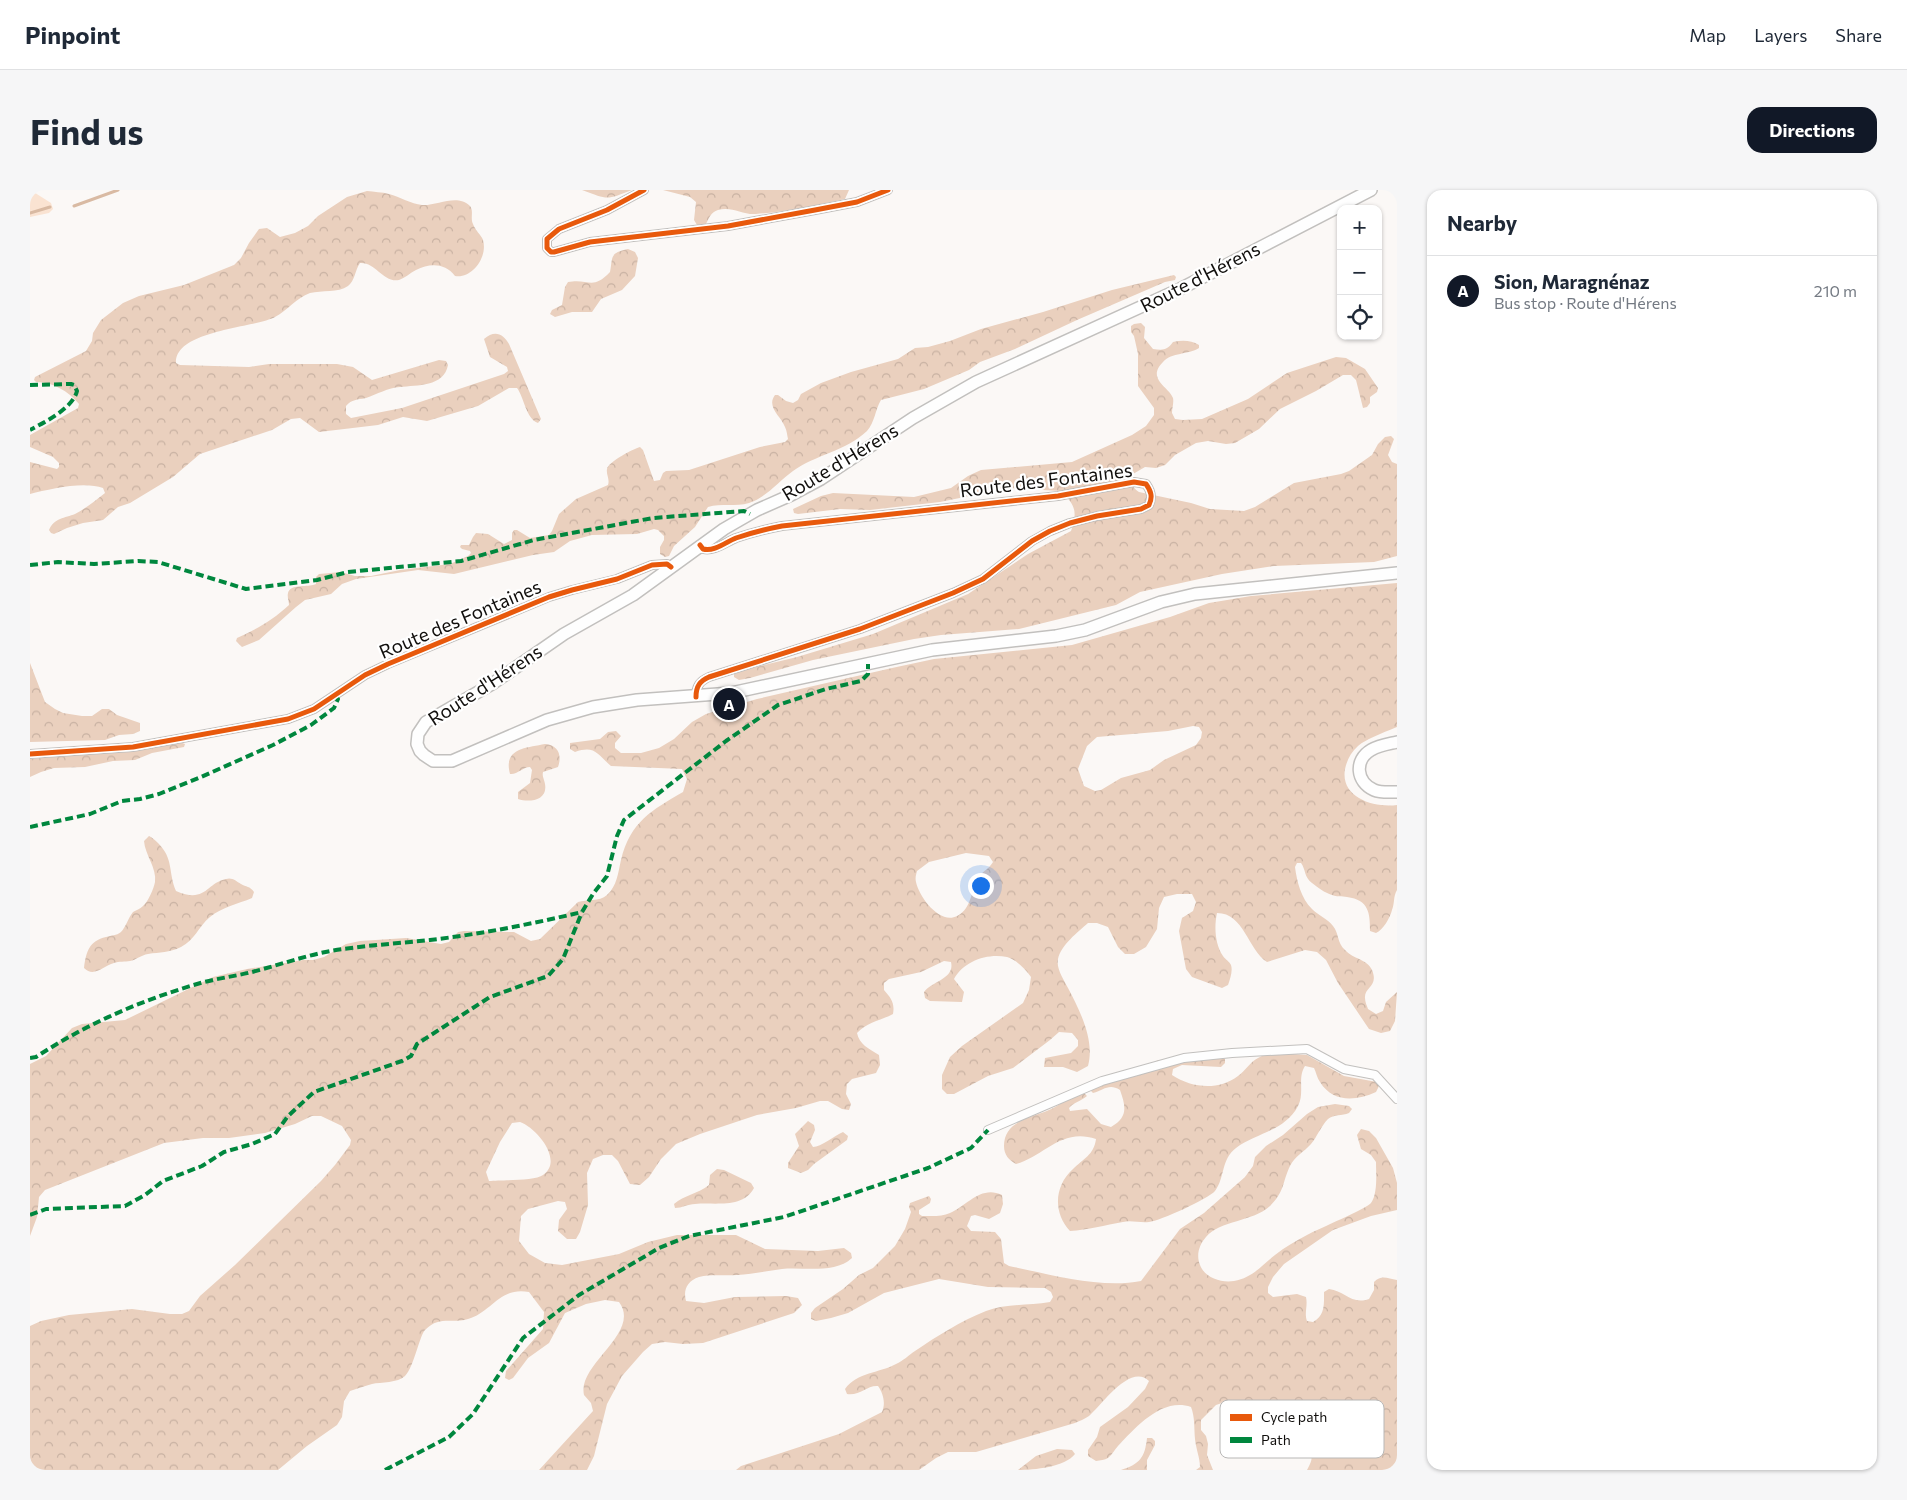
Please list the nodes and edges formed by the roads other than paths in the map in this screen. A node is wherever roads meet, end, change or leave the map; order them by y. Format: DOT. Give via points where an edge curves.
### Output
graph roads {
  1 [pos="644,190"];
  2 [pos="888,190"];
  3 [pos="1371,190"];
  4 [pos="700,545"];
  5 [pos="671,567"];
  6 [pos="1397,573"];
  7 [pos="696,697"];
  8 [pos="1397,742"];
  9 [pos="30,754"];
  10 [pos="1397,792"];
  11 [pos="1397,1099"];
  12 [pos="988,1130"];
  1 -- 2 [label="street" via="607,210 560,229 547,239 547,248 554,252 590,242 728,226 858,202"];
  3 -- 4 [label="main road, Route d'Hérens" via="1180,289 995,372 907,422 821,479 744,517"];
  4 -- 5 [label="main road, Route d'Hérens"];
  4 -- 7 [label="street, Route des Fontaines" via="703,549 712,549 735,538 782,526 1058,496 1134,482 1146,484 1151,490 1151,501 1141,510 1088,518 1050,531 983,579 860,629 709,677 698,684"];
  5 -- 7 [label="main road, Route d'Hérens" via="625,600 542,647 485,688 428,720 419,731 417,744 422,754 430,759 452,761 547,720 585,708 637,700"];
  5 -- 9 [label="street, Route des Fontaines" via="667,564 652,565 617,579 542,600 388,664 314,709 288,719 133,747"];
  6 -- 7 [label="main road, Route d'Hérens" via="1195,594 1160,602 1104,624 1067,634 946,648 741,692"];
  8 -- 10 [label="main road" via="1368,752 1359,769 1362,780 1370,788 1379,792"];
  11 -- 12 [label="street" via="1374,1075 1344,1069 1307,1049 1232,1053 1184,1058 1102,1080"];
}
